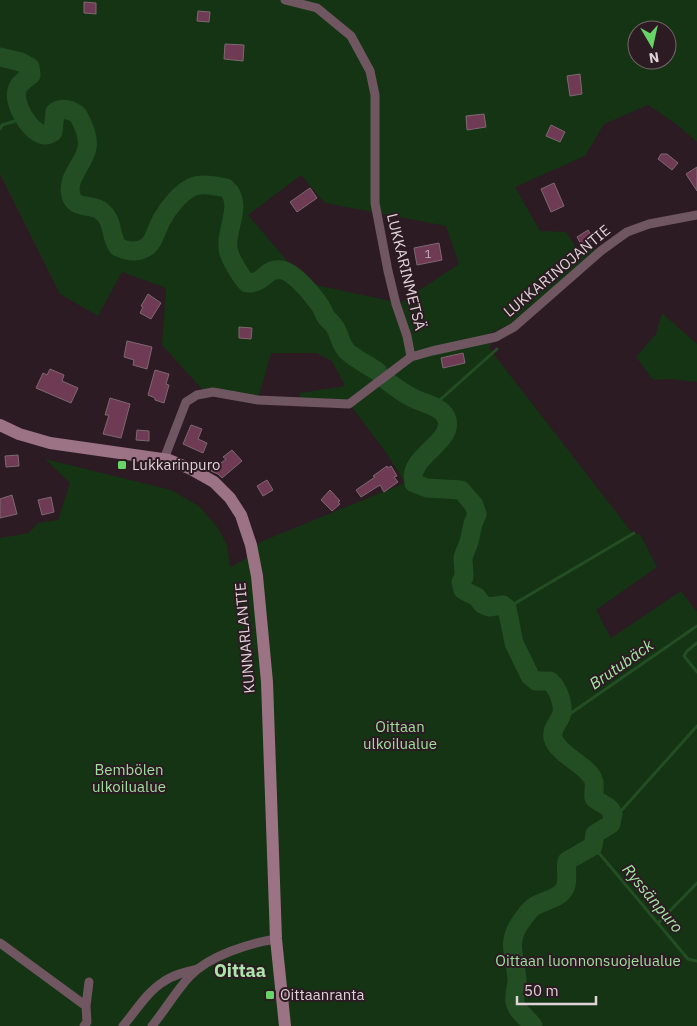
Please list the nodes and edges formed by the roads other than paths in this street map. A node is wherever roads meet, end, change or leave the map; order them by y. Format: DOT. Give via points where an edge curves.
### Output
graph roads {
  1 [pos="285,0"];
  2 [pos="697,215"];
  3 [pos="411,358"];
  4 [pos="0,425"];
  5 [pos="164,459"];
  6 [pos="276,939"];
  7 [pos="0,943"];
  8 [pos="199,968"];
  9 [pos="89,982"];
  10 [pos="86,1006"];
  11 [pos="84,1026"];
  12 [pos="123,1026"];
  13 [pos="152,1026"];
  14 [pos="285,1026"];
  1 -- 3 [label="street, LUKKARINMETSÄ" via="317,8 351,36 370,72 375,95 375,203 388,271"];
  2 -- 3 [label="street, LUKKARINOJANTIE" via="649,224 627,232 514,327 496,337 432,350"];
  3 -- 5 [label="street, LUKKARINOJANTIE" via="349,404 258,400 213,392 197,395 186,402"];
  4 -- 5 [label="main road, KUNNARLANTIE" via="50,442"];
  5 -- 6 [label="main road, KUNNARLANTIE" via="214,482 241,515 251,545 257,576 266,682"];
  6 -- 8 [label="street" via="237,949"];
  6 -- 14 [label="main road, KUNNARLANTIE"];
  7 -- 10 [label="street"];
  8 -- 12 [label="street" via="163,982"];
  8 -- 13 [label="street"];
  9 -- 10 [label="street"];
  10 -- 11 [label="street" via="87,1022"];
}
